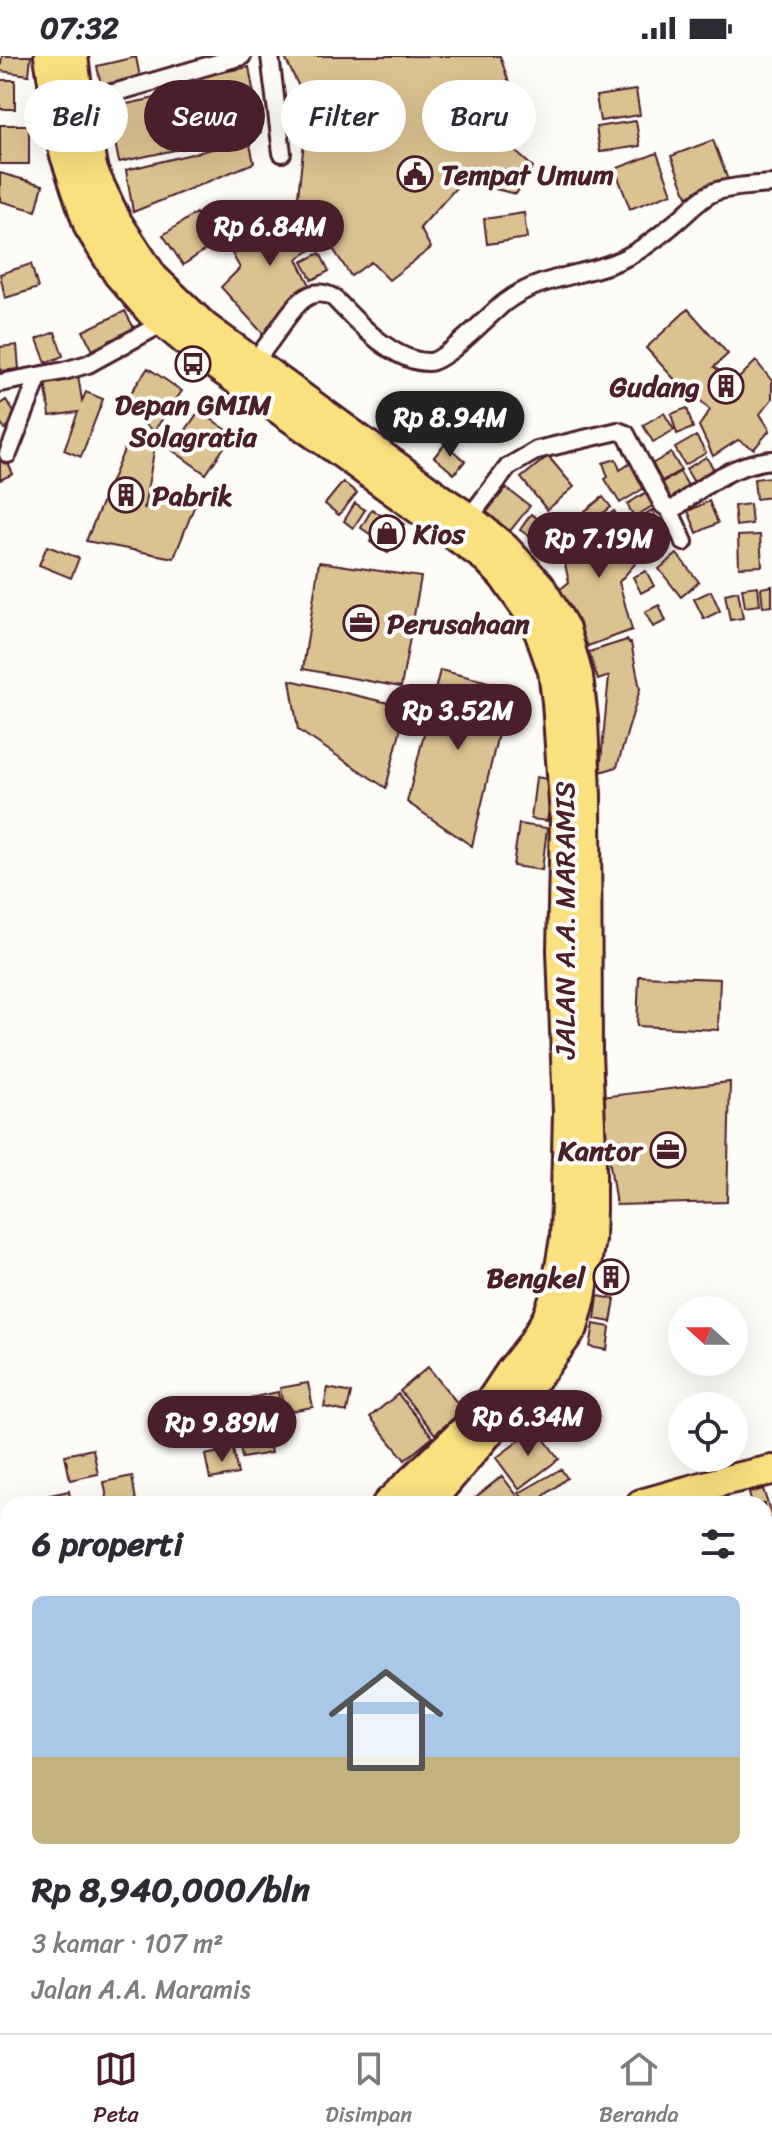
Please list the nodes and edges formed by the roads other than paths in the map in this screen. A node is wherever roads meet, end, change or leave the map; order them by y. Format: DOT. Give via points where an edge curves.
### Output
graph roads {
  1 [pos="49,56"];
  2 [pos="73,56"];
  3 [pos="242,56"];
  4 [pos="270,56"];
  5 [pos="221,59"];
  6 [pos="177,66"];
  7 [pos="76,80"];
  8 [pos="128,91"];
  9 [pos="89,152"];
  10 [pos="282,153"];
  11 [pos="772,184"];
  12 [pos="163,323"];
  13 [pos="254,362"];
  14 [pos="39,376"];
  15 [pos="0,383"];
  16 [pos="8,454"];
  17 [pos="772,460"];
  18 [pos="669,509"];
  19 [pos="469,518"];
  20 [pos="684,542"];
  21 [pos="579,1113"];
  22 [pos="772,1470"];
  23 [pos="395,1496"];
  24 [pos="435,1496"];
  25 [pos="669,1496"];
  1 -- 12 [label="highway, JALAN A.A. MARAMIS" via="64,152 89,227 118,274"];
  2 -- 7 [label="highway"];
  3 -- 5 [label="street"];
  4 -- 10 [label="street"];
  5 -- 6 [label="street"];
  6 -- 8 [label="street"];
  9 -- 13 [label="highway" via="117,222 153,277 205,327"];
  11 -- 13 [label="street" via="717,191 632,255 524,290 432,363 396,352 334,298 315,293 301,300"];
  12 -- 14 [label="street" via="88,364"];
  12 -- 21 [label="highway, JALAN A.A. MARAMIS" via="487,559 532,617 553,671 563,765 563,996"];
  13 -- 19 [label="highway"];
  14 -- 15 [label="street"];
  14 -- 16 [label="street"];
  17 -- 18 [label="street" via="729,472"];
  18 -- 19 [label="street" via="626,434 618,431 537,450 508,467"];
  18 -- 20 [label="street"];
  19 -- 21 [label="highway" via="540,586 565,629 578,676 586,781 587,1053"];
  21 -- 23 [label="highway, JALAN A.A. MARAMIS" via="562,1265 547,1318 480,1414"];
  21 -- 24 [label="highway" via="590,1239 573,1328"];
  22 -- 25 [label="highway"];
}
